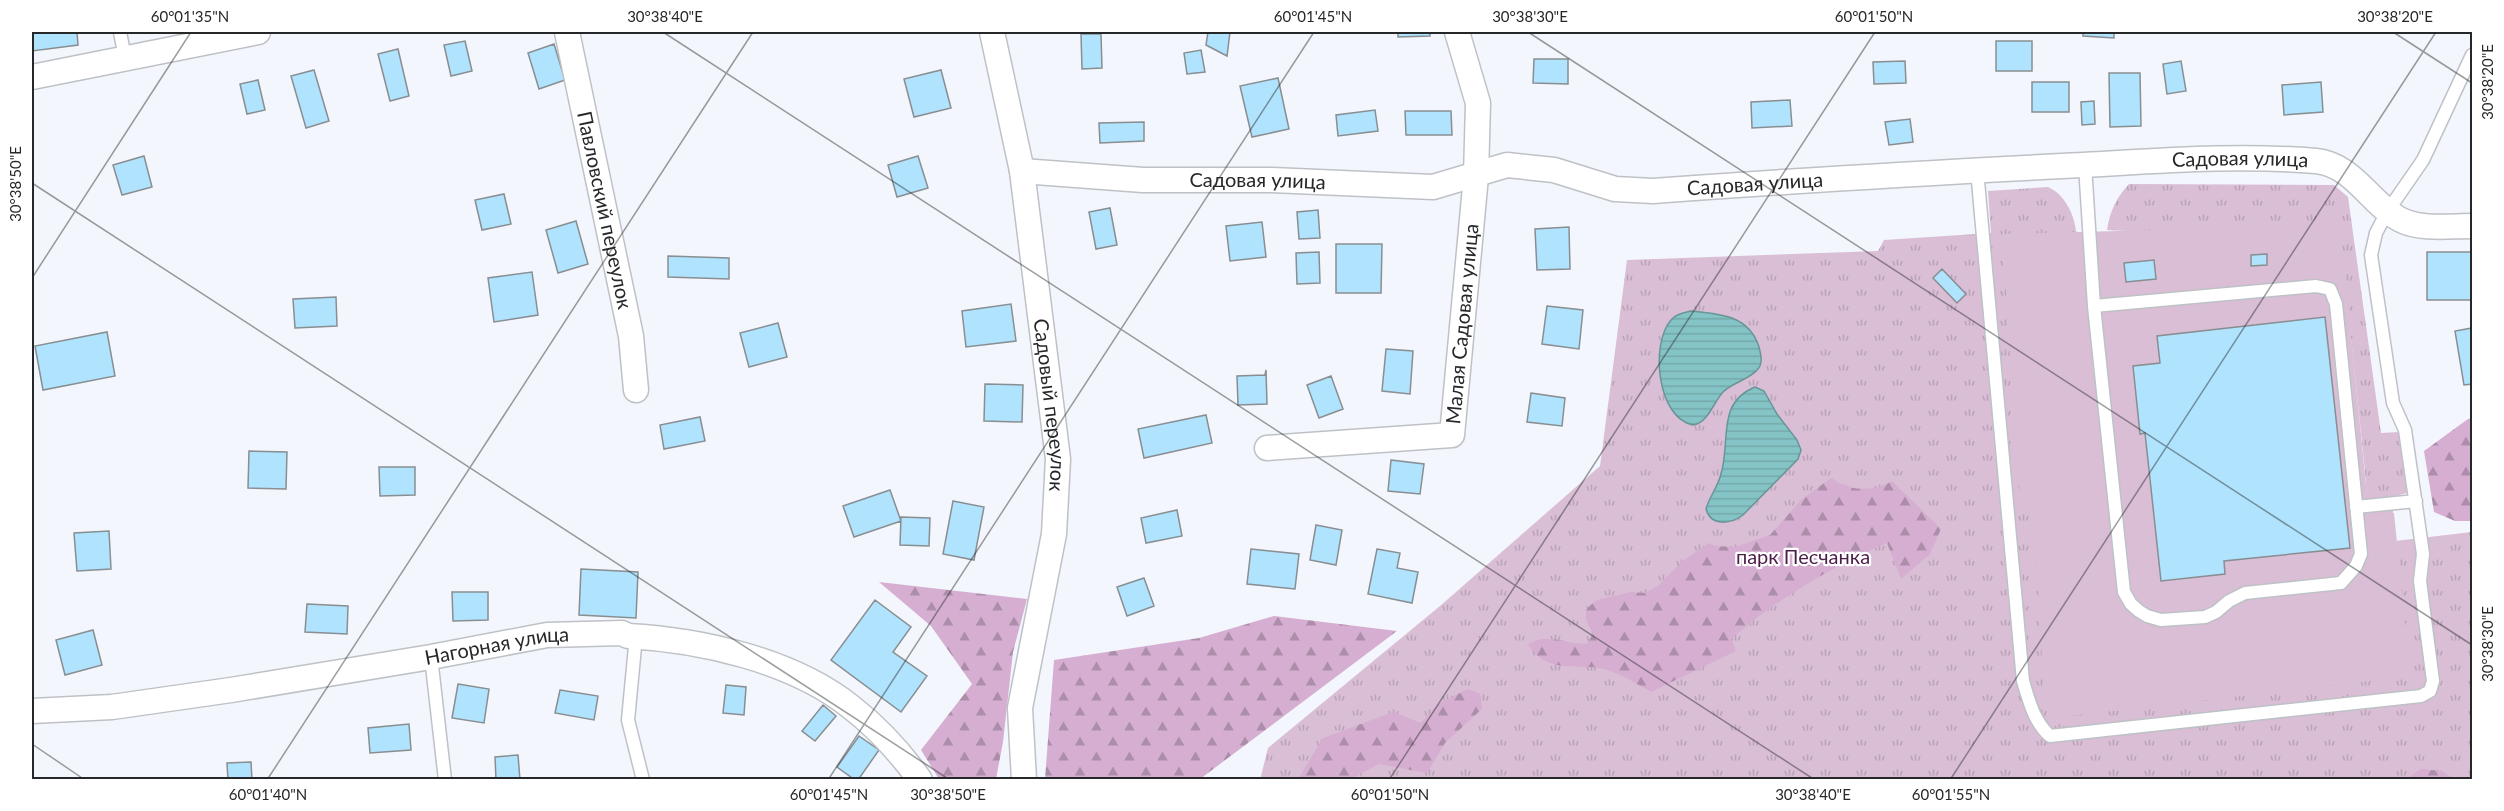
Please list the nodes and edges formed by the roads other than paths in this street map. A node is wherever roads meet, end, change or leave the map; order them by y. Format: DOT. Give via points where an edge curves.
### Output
graph roads {
  1 [pos="120,32"];
  2 [pos="258,32"];
  3 [pos="567,32"];
  4 [pos="992,32"];
  5 [pos="1457,32"];
  6 [pos="219,35"];
  7 [pos="2472,55"];
  8 [pos="125,58"];
  9 [pos="32,77"];
  10 [pos="2085,165"];
  11 [pos="1977,170"];
  12 [pos="1022,171"];
  13 [pos="1476,176"];
  14 [pos="2388,212"];
  15 [pos="2472,226"];
  16 [pos="2094,306"];
  17 [pos="636,390"];
  18 [pos="1267,448"];
  19 [pos="2416,501"];
  20 [pos="2356,507"];
  21 [pos="636,636"];
  22 [pos="431,657"];
  23 [pos="32,711"];
  24 [pos="445,780"];
  25 [pos="643,780"];
  26 [pos="920,780"];
  27 [pos="1024,780"];
  1 -- 8 [label="lane"];
  2 -- 6 [label="street"];
  3 -- 17 [label="street, Павловский переулок" via="631,336"];
  4 -- 12 [label="street, Садовый переулок"];
  5 -- 13 [label="street, Малая Садовая улица" via="1478,103"];
  6 -- 8 [label="street"];
  7 -- 14 [label="lane" via="2423,160"];
  8 -- 9 [label="street"];
  10 -- 11 [label="street, Садовая улица"];
  10 -- 14 [label="street, Садовая улица" via="2187,160 2320,162 2351,175"];
  10 -- 16 [label="lane"];
  11 -- 13 [label="street, Садовая улица" via="1653,191 1615,189 1554,170 1507,165"];
  11 -- 19 [label="lane" via="2023,681 2034,714 2050,736 2421,696 2430,691 2433,681 2420,580 2423,554"];
  12 -- 13 [label="street, Садовая улица" via="1143,180 1272,180 1433,187"];
  12 -- 27 [label="street, Садовый переулок" via="1058,459 1054,534 1020,708"];
  13 -- 18 [label="street, Малая Садовая улица" via="1452,435"];
  14 -- 15 [label="street, Садовая улица" via="2415,225"];
  14 -- 19 [label="lane" via="2376,233 2371,255 2393,403 2405,430"];
  16 -- 20 [label="lane" via="2316,286 2330,289 2336,304"];
  16 -- 20 [label="lane" via="2124,592 2139,611 2161,620 2205,616 2245,594 2341,583 2361,554"];
  19 -- 20 [label="lane"];
  21 -- 22 [label="street, Нагорная улица" via="547,635"];
  21 -- 25 [label="lane" via="628,720"];
  21 -- 26 [label="street, Нагорная улица" via="747,656 805,678 874,726"];
  22 -- 23 [label="street, Нагорная улица" via="112,707"];
  22 -- 24 [label="lane"];
}
